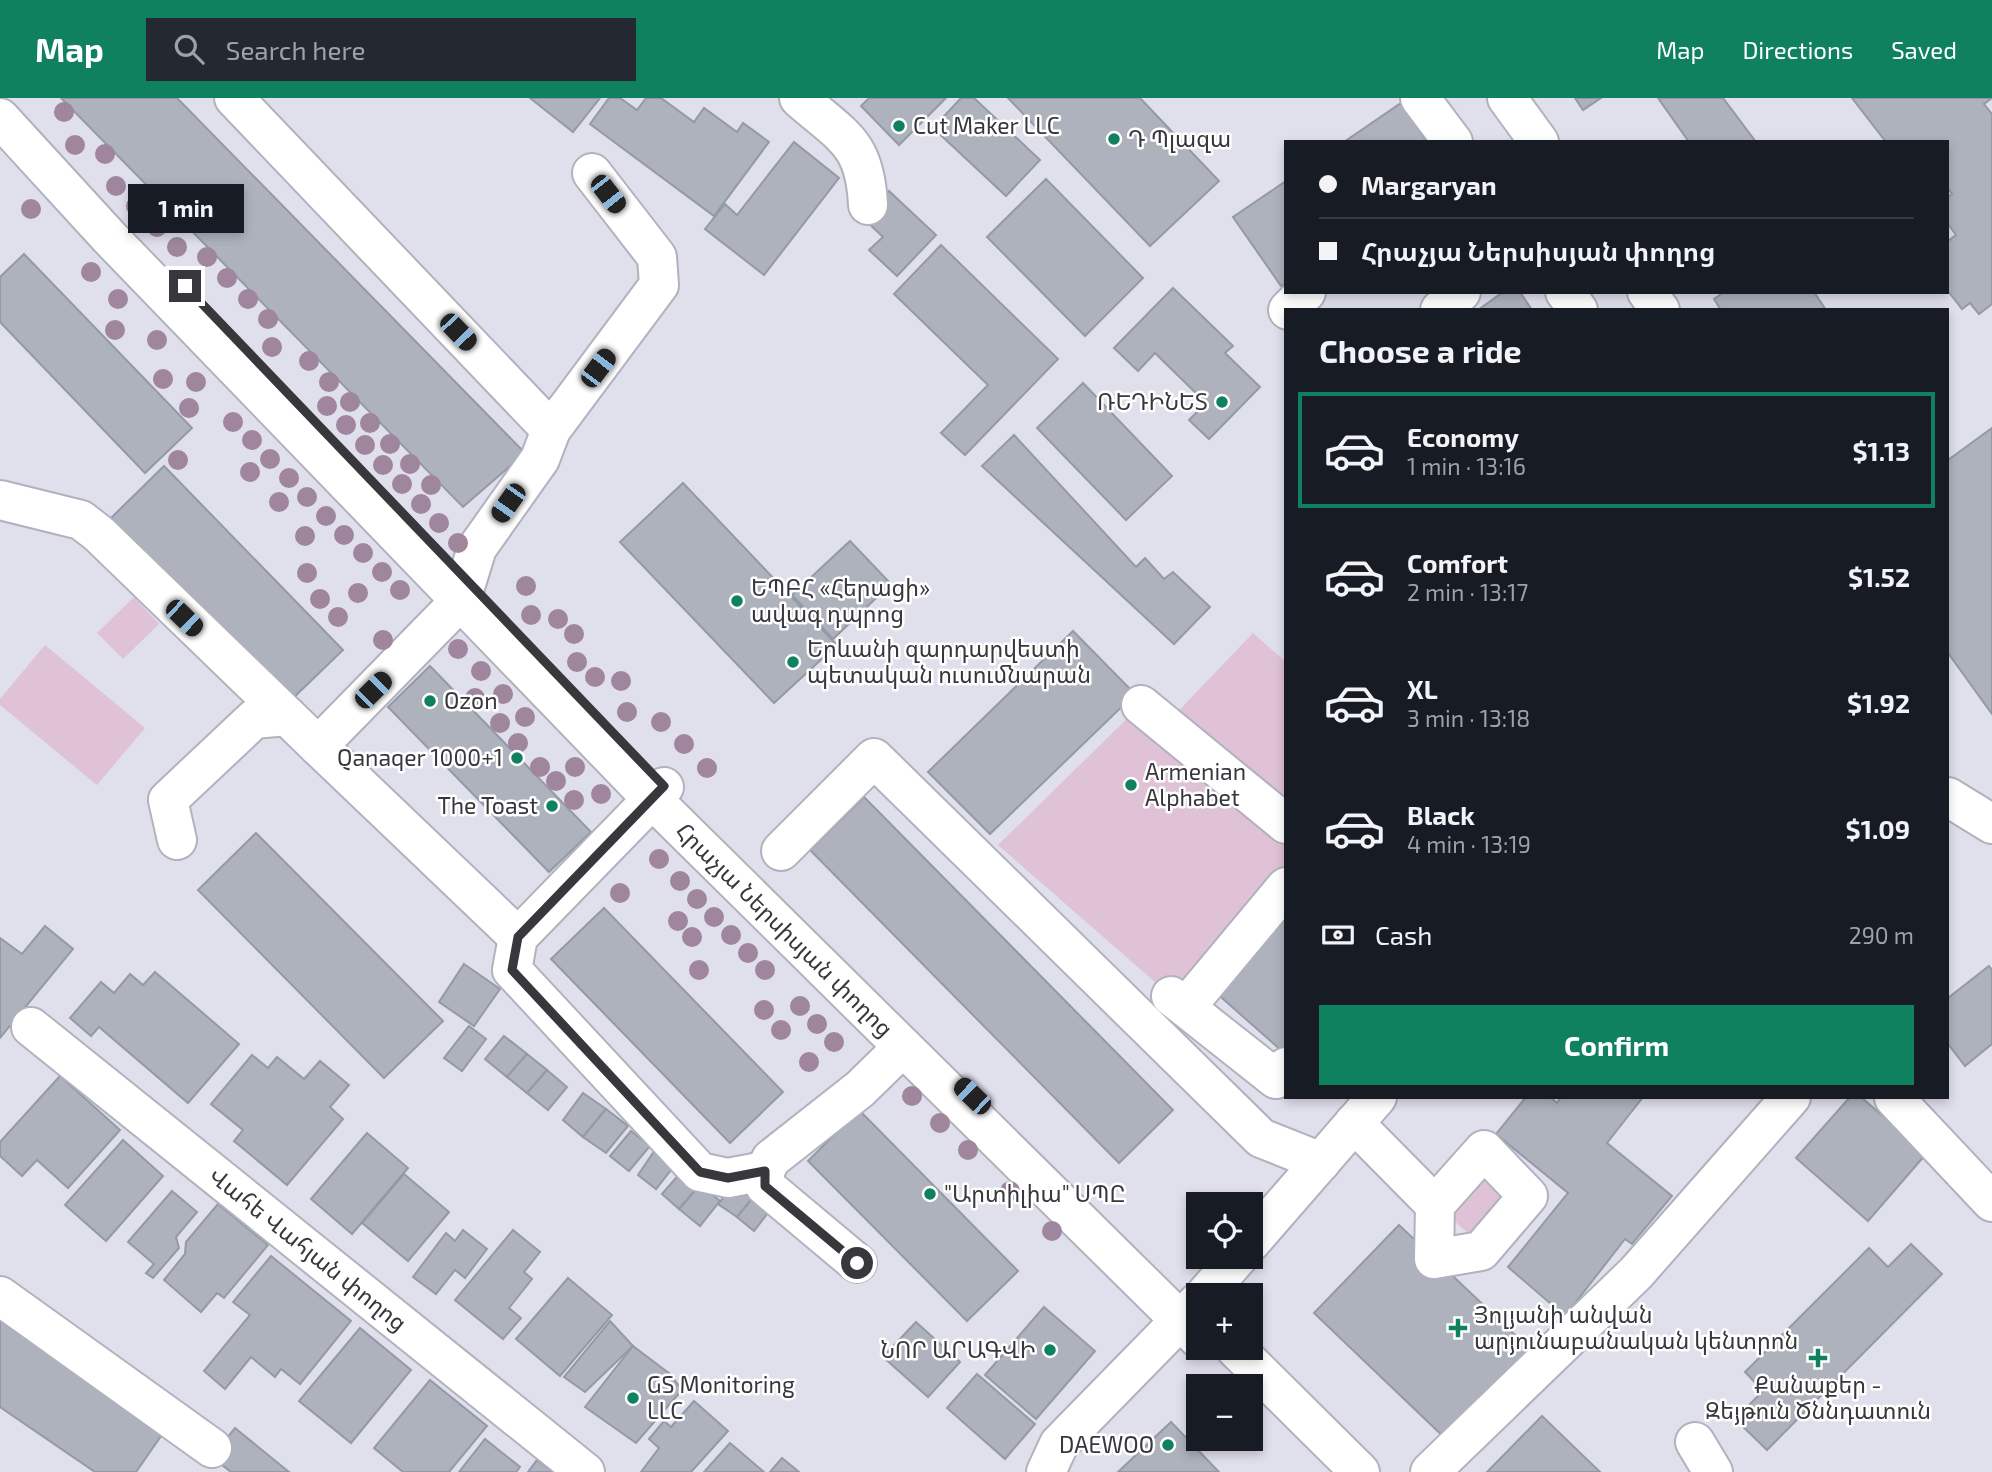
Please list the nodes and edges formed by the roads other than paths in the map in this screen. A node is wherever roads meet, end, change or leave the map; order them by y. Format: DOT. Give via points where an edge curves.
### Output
graph roads {
  1 [pos="8,98"];
  2 [pos="234,98"];
  3 [pos="799,98"];
  4 [pos="1420,98"];
  5 [pos="1507,98"];
  6 [pos="0,118"];
  7 [pos="1452,140"];
  8 [pos="1538,140"];
  9 [pos="592,173"];
  10 [pos="868,205"];
  11 [pos="1304,294"];
  12 [pos="1459,294"];
  13 [pos="1289,308"];
  14 [pos="1442,308"];
  15 [pos="551,430"];
  16 [pos="0,500"];
  17 [pos="464,590"];
  18 [pos="1141,705"];
  19 [pos="287,716"];
  20 [pos="318,746"];
  21 [pos="658,793"];
  22 [pos="1949,798"];
  23 [pos="1284,822"];
  24 [pos="1992,824"];
  25 [pos="177,840"];
  26 [pos="781,851"];
  27 [pos="1284,889"];
  28 [pos="518,937"];
  29 [pos="31,1027"];
  30 [pos="903,1047"];
  31 [pos="1284,1069"];
  32 [pos="1789,1099"];
  33 [pos="1895,1099"];
  34 [pos="1366,1110"];
  35 [pos="1321,1162"];
  36 [pos="765,1171"];
  37 [pos="1992,1202"];
  38 [pos="1436,1205"];
  39 [pos="1263,1228"];
  40 [pos="857,1263"];
  41 [pos="1229,1269"];
  42 [pos="1219,1283"];
  43 [pos="0,1296"];
  44 [pos="1186,1303"];
  45 [pos="1186,1304"];
  46 [pos="1186,1323"];
  47 [pos="1220,1360"];
  48 [pos="1247,1360"];
  49 [pos="1234,1374"];
  50 [pos="1263,1404"];
  51 [pos="212,1448"];
  52 [pos="585,1472"];
  53 [pos="1046,1472"];
  54 [pos="1329,1472"];
  55 [pos="1360,1472"];
  56 [pos="1430,1472"];
  1 -- 17 [label="street, Հրաչյա Ներսիսյան փողոց"];
  2 -- 15 [label="street"];
  3 -- 10 [label="street" via="857,150 866,174"];
  4 -- 7 [label="street"];
  5 -- 8 [label="street"];
  6 -- 17 [label="street, Հրաչյա Ներսիսյան փողոց" via="109,237"];
  9 -- 15 [label="street" via="657,257 659,285"];
  11 -- 13 [label="street"];
  12 -- 14 [label="street"];
  15 -- 17 [label="street" via="540,459 477,548"];
  16 -- 19 [label="street" via="80,520 99,534"];
  17 -- 20 [label="street"];
  17 -- 21 [label="street, Հրաչյա Ներսիսյան փողոց"];
  18 -- 23 [label="street"];
  19 -- 20 [label="street"];
  19 -- 25 [label="street" via="254,719 168,800"];
  20 -- 28 [label="street"];
  21 -- 28 [label="street"];
  21 -- 30 [label="street, Հրաչյա Ներսիսյան փողոց"];
  21 -- 44 [label="street, Հրաչյա Ներսիսյան փողոց"];
  22 -- 24 [label="street"];
  26 -- 35 [label="street" via="874,758 1261,1138"];
  27 -- 31 [label="street" via="1178,1002 1276,1079"];
  28 -- 36 [label="street" via="512,970 700,1172 728,1178"];
  29 -- 52 [label="street, Վահե Վահյան փողոց"];
  30 -- 36 [label="street" via="860,1089 771,1159"];
  30 -- 45 [label="street, Հրաչյա Ներսիսյան փողոց"];
  32 -- 56 [label="street" via="1636,1273"];
  33 -- 37 [label="street"];
  34 -- 35 [label="street"];
  34 -- 38 [label="street"];
  35 -- 39 [label="street"];
  36 -- 40 [label="street" via="765,1186"];
  41 -- 42 [label="street"];
  43 -- 51 [label="street"];
  46 -- 53 [label="street" via="1059,1444"];
  47 -- 49 [label="street"];
  48 -- 55 [label="street"];
  50 -- 54 [label="street"];
}
